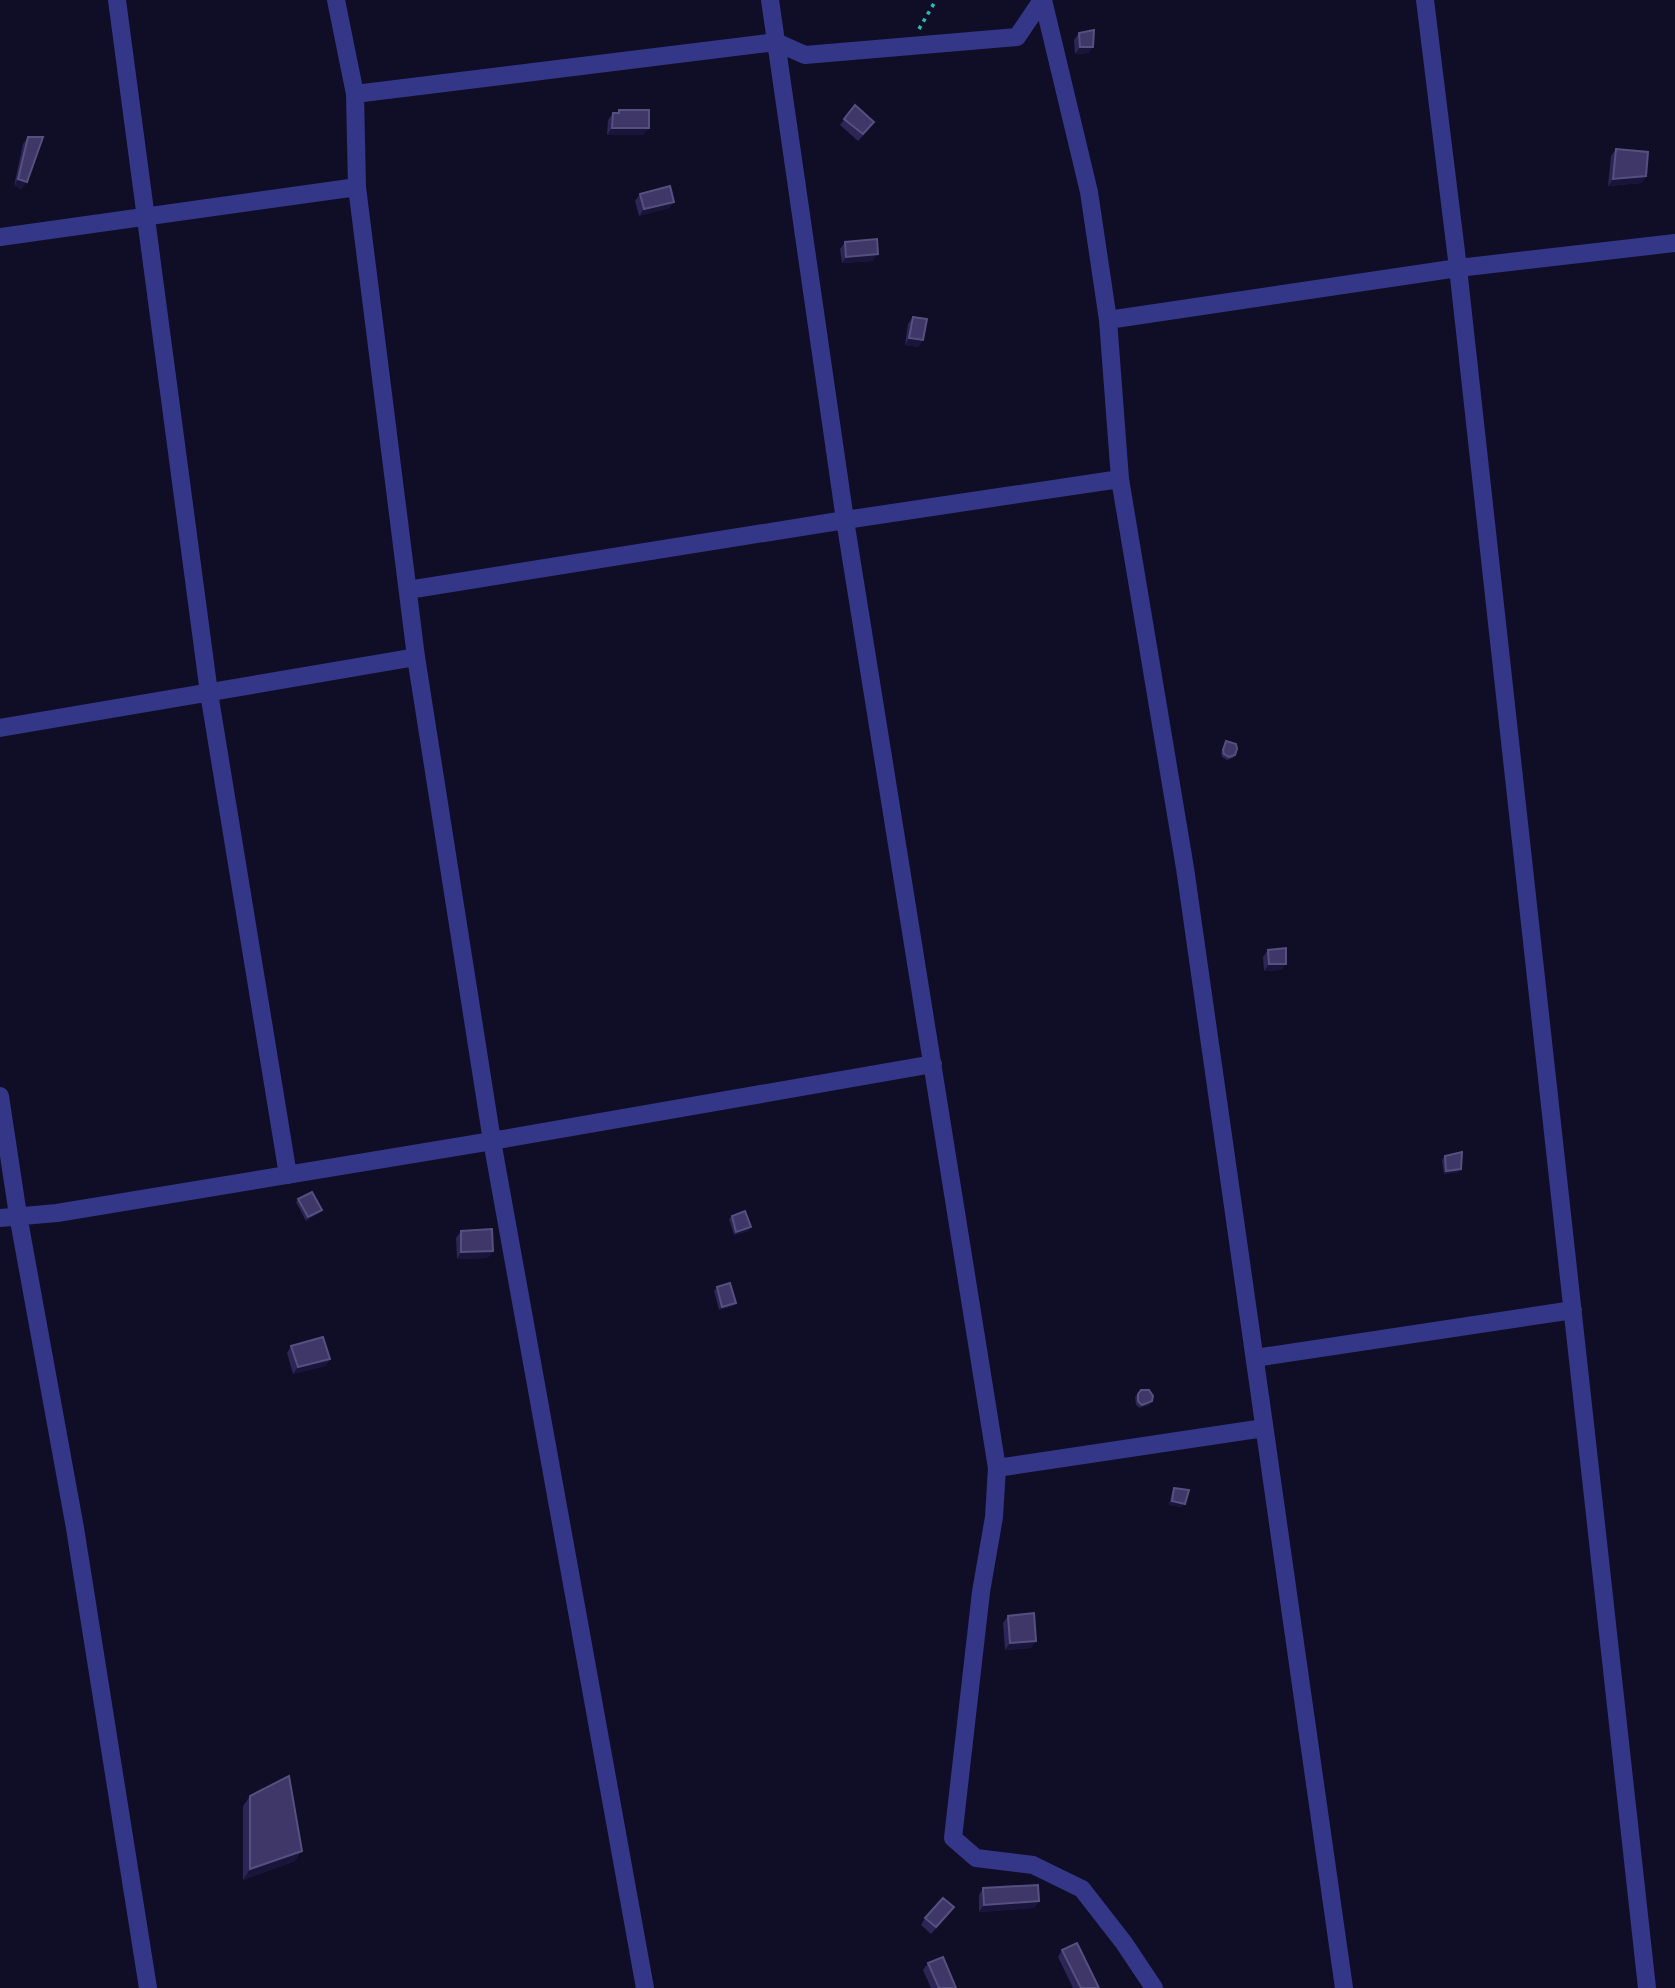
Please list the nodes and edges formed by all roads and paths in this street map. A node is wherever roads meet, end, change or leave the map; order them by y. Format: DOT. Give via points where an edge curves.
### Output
graph roads {
  1 [pos="117,0"];
  2 [pos="336,0"];
  3 [pos="770,0"];
  4 [pos="936,0"];
  5 [pos="1043,0"];
  6 [pos="1425,0"];
  7 [pos="776,42"];
  8 [pos="910,46"];
  9 [pos="355,94"];
  10 [pos="357,187"];
  11 [pos="145,217"];
  12 [pos="0,237"];
  13 [pos="1675,243"];
  14 [pos="1458,268"];
  15 [pos="1108,320"];
  16 [pos="1120,479"];
  17 [pos="845,520"];
  18 [pos="408,590"];
  19 [pos="416,657"];
  20 [pos="209,693"];
  21 [pos="0,728"];
  22 [pos="933,1064"];
  23 [pos="0,1096"];
  24 [pos="492,1141"];
  25 [pos="288,1175"];
  26 [pos="9,1216"];
  27 [pos="1573,1310"];
  28 [pos="1255,1359"];
  29 [pos="1264,1427"];
  30 [pos="997,1468"];
  31 [pos="148,1988"];
  32 [pos="645,1988"];
  33 [pos="1154,1988"];
  34 [pos="1344,1988"];
  35 [pos="1647,1988"];
  1 -- 11 [label="street"];
  2 -- 9 [label="street"];
  3 -- 7 [label="street"];
  4 -- 8 [label="path"];
  5 -- 8 [label="street" via="1017,37"];
  5 -- 15 [label="street" via="1089,192"];
  6 -- 14 [label="street"];
  7 -- 8 [label="street" via="806,55"];
  7 -- 9 [label="street"];
  7 -- 17 [label="street"];
  9 -- 10 [label="street"];
  10 -- 11 [label="street"];
  10 -- 18 [label="street"];
  11 -- 12 [label="street"];
  11 -- 20 [label="street"];
  13 -- 14 [label="street"];
  14 -- 15 [label="street"];
  14 -- 27 [label="street"];
  15 -- 16 [label="street"];
  16 -- 17 [label="street"];
  16 -- 28 [label="street" via="1185,868"];
  17 -- 18 [label="street"];
  17 -- 22 [label="street"];
  18 -- 19 [label="street"];
  19 -- 20 [label="street"];
  19 -- 24 [label="street"];
  20 -- 21 [label="street"];
  20 -- 25 [label="street"];
  22 -- 24 [label="street"];
  22 -- 30 [label="street"];
  23 -- 26 [label="street"];
  24 -- 25 [label="street"];
  24 -- 32 [label="street"];
  25 -- 26 [label="street" via="57,1213"];
  26 -- 31 [label="street" via="75,1528"];
  27 -- 28 [label="street"];
  27 -- 35 [label="street"];
  28 -- 29 [label="street"];
  29 -- 30 [label="street"];
  29 -- 34 [label="street"];
  30 -- 33 [label="street" via="953,1838 976,1858 1033,1866 1082,1889"];
}
